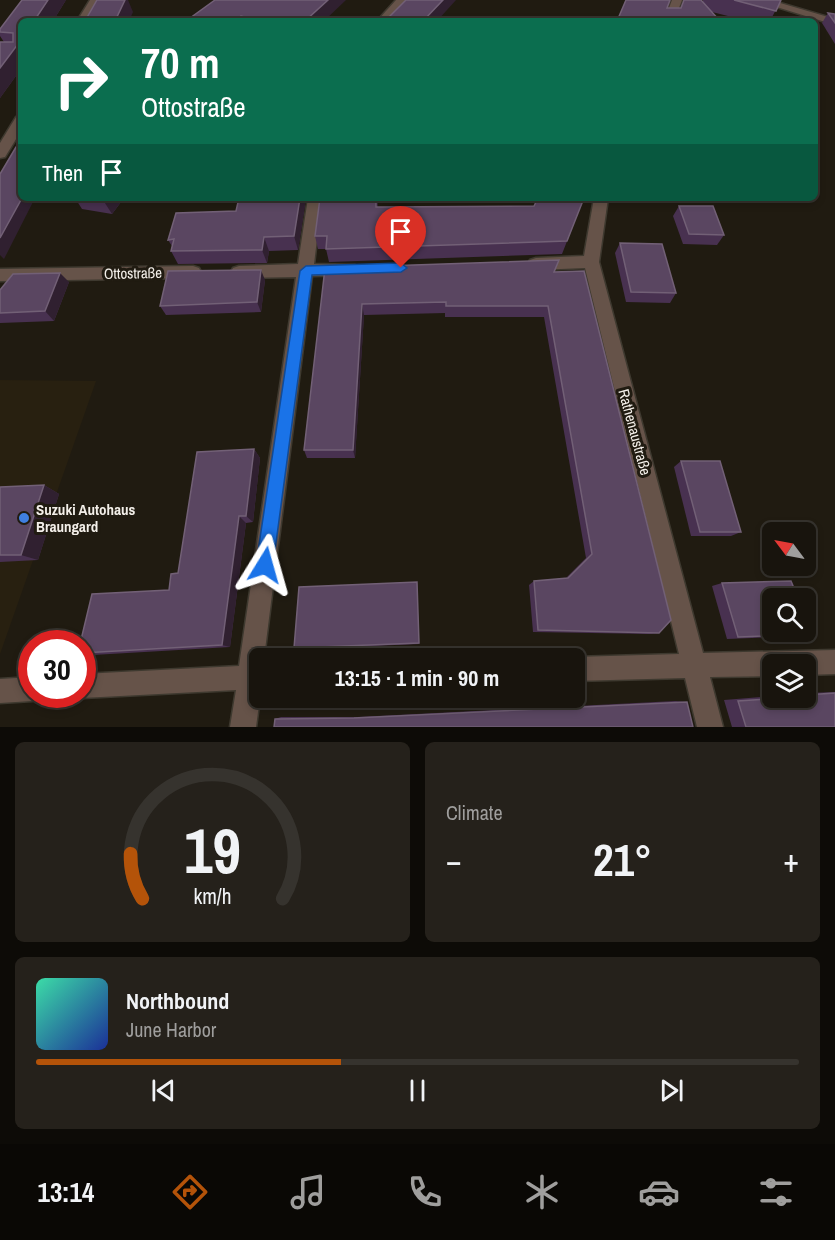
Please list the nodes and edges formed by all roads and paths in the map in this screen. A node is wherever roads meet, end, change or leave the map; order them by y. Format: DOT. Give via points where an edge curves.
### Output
graph roads {
  1 [pos="95,0"];
  2 [pos="402,0"];
  3 [pos="677,0"];
  4 [pos="759,0"];
  5 [pos="84,18"];
  6 [pos="385,18"];
  7 [pos="670,18"];
  8 [pos="835,22"];
  9 [pos="18,125"];
  10 [pos="0,154"];
  11 [pos="315,201"];
  12 [pos="600,201"];
  13 [pos="591,262"];
  14 [pos="519,264"];
  15 [pos="365,269"];
  16 [pos="306,271"];
  17 [pos="0,275"];
  18 [pos="258,648"];
  19 [pos="835,662"];
  20 [pos="696,665"];
  21 [pos="585,669"];
  22 [pos="249,678"];
  23 [pos="96,685"];
  24 [pos="18,690"];
  25 [pos="0,691"];
  26 [pos="249,700"];
  27 [pos="243,727"];
  28 [pos="710,727"];
  1 -- 5 [label="street"];
  2 -- 6 [label="street"];
  3 -- 7 [label="street"];
  4 -- 8 [label="street"];
  9 -- 10 [label="street"];
  11 -- 16 [label="street"];
  12 -- 13 [label="street, Rathenaustraße"];
  13 -- 14 [label="street"];
  13 -- 20 [label="street, Rathenaustraße"];
  15 -- 16 [label="street, Ottostraße"];
  16 -- 17 [label="street, Ottostraße"];
  16 -- 18 [label="street"];
  19 -- 20 [label="street"];
  20 -- 21 [label="street"];
  20 -- 28 [label="street, Rathenaustraße"];
  22 -- 23 [label="street"];
  24 -- 25 [label="street"];
  26 -- 27 [label="street"];
}
